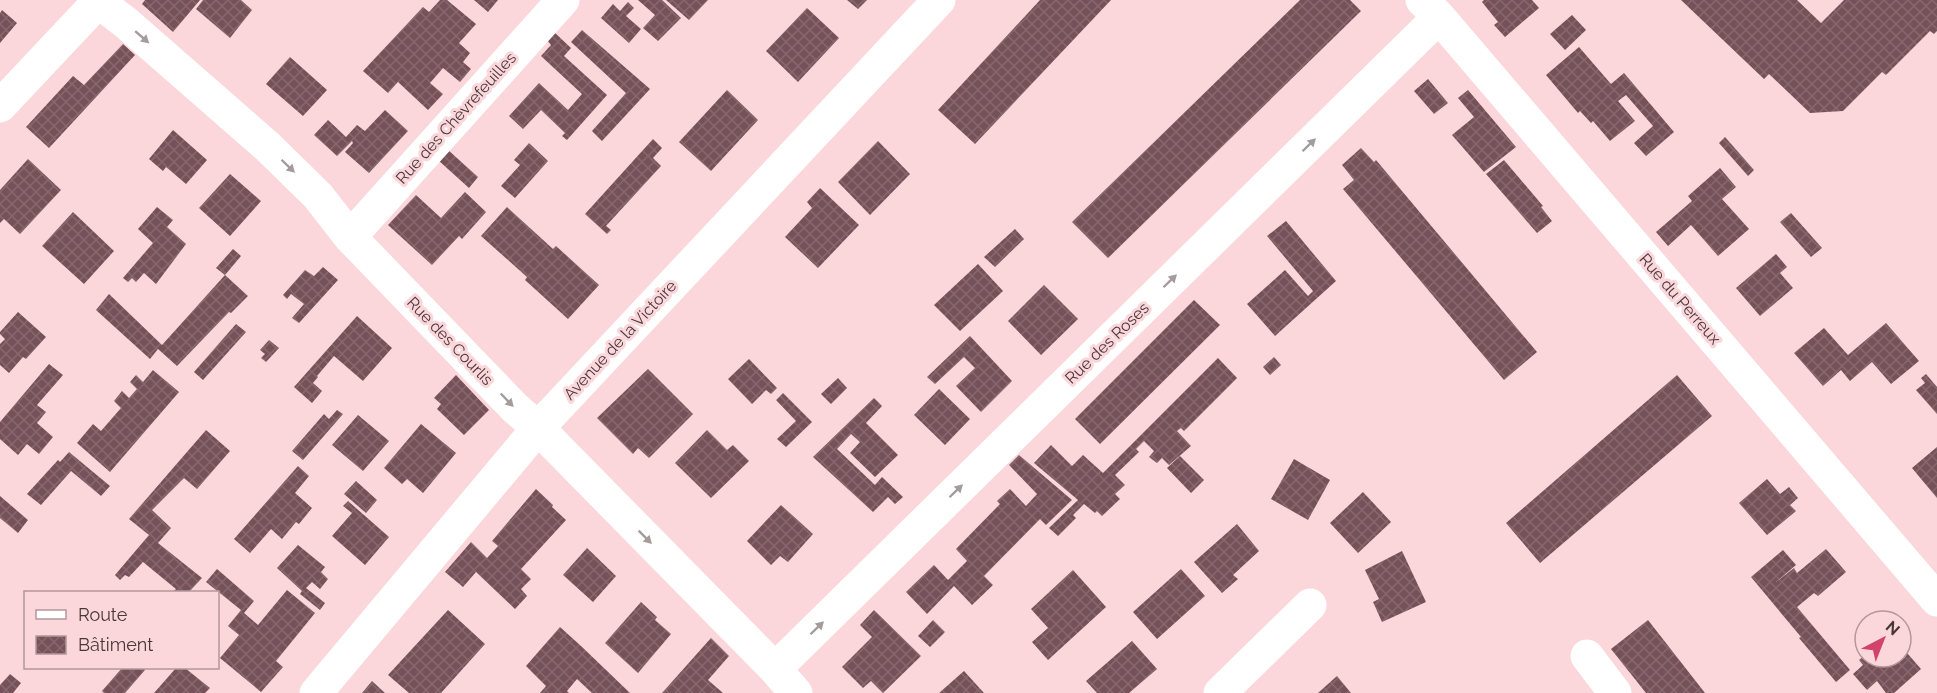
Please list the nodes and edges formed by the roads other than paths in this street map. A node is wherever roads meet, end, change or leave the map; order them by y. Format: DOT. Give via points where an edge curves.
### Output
graph roads {
  1 [pos="563,0"];
  2 [pos="939,0"];
  3 [pos="97,1"];
  4 [pos="1431,9"];
  5 [pos="0,106"];
  6 [pos="350,237"];
  7 [pos="538,428"];
  8 [pos="1937,600"];
  9 [pos="1310,605"];
  10 [pos="1587,656"];
  11 [pos="775,669"];
  12 [pos="316,693"];
  13 [pos="796,693"];
  14 [pos="1220,693"];
  15 [pos="1615,693"];
  1 -- 6 [label="street, Rue des Chèvrefeuilles"];
  2 -- 7 [label="street, Avenue de la Victoire"];
  3 -- 5 [label="street"];
  3 -- 6 [label="street, Rue des Courlis, one-way" via="268,147 318,196"];
  4 -- 8 [label="street, Rue du Perreux"];
  11 -- 4 [label="street, Rue des Roses, one-way"];
  6 -- 7 [label="street, Rue des Courlis, one-way"];
  7 -- 11 [label="street, Rue des Courlis, one-way"];
  7 -- 12 [label="street, Avenue de la Victoire"];
  9 -- 14 [label="street"];
  10 -- 15 [label="street"];
  11 -- 13 [label="street, Rue des Courlis"];
}
